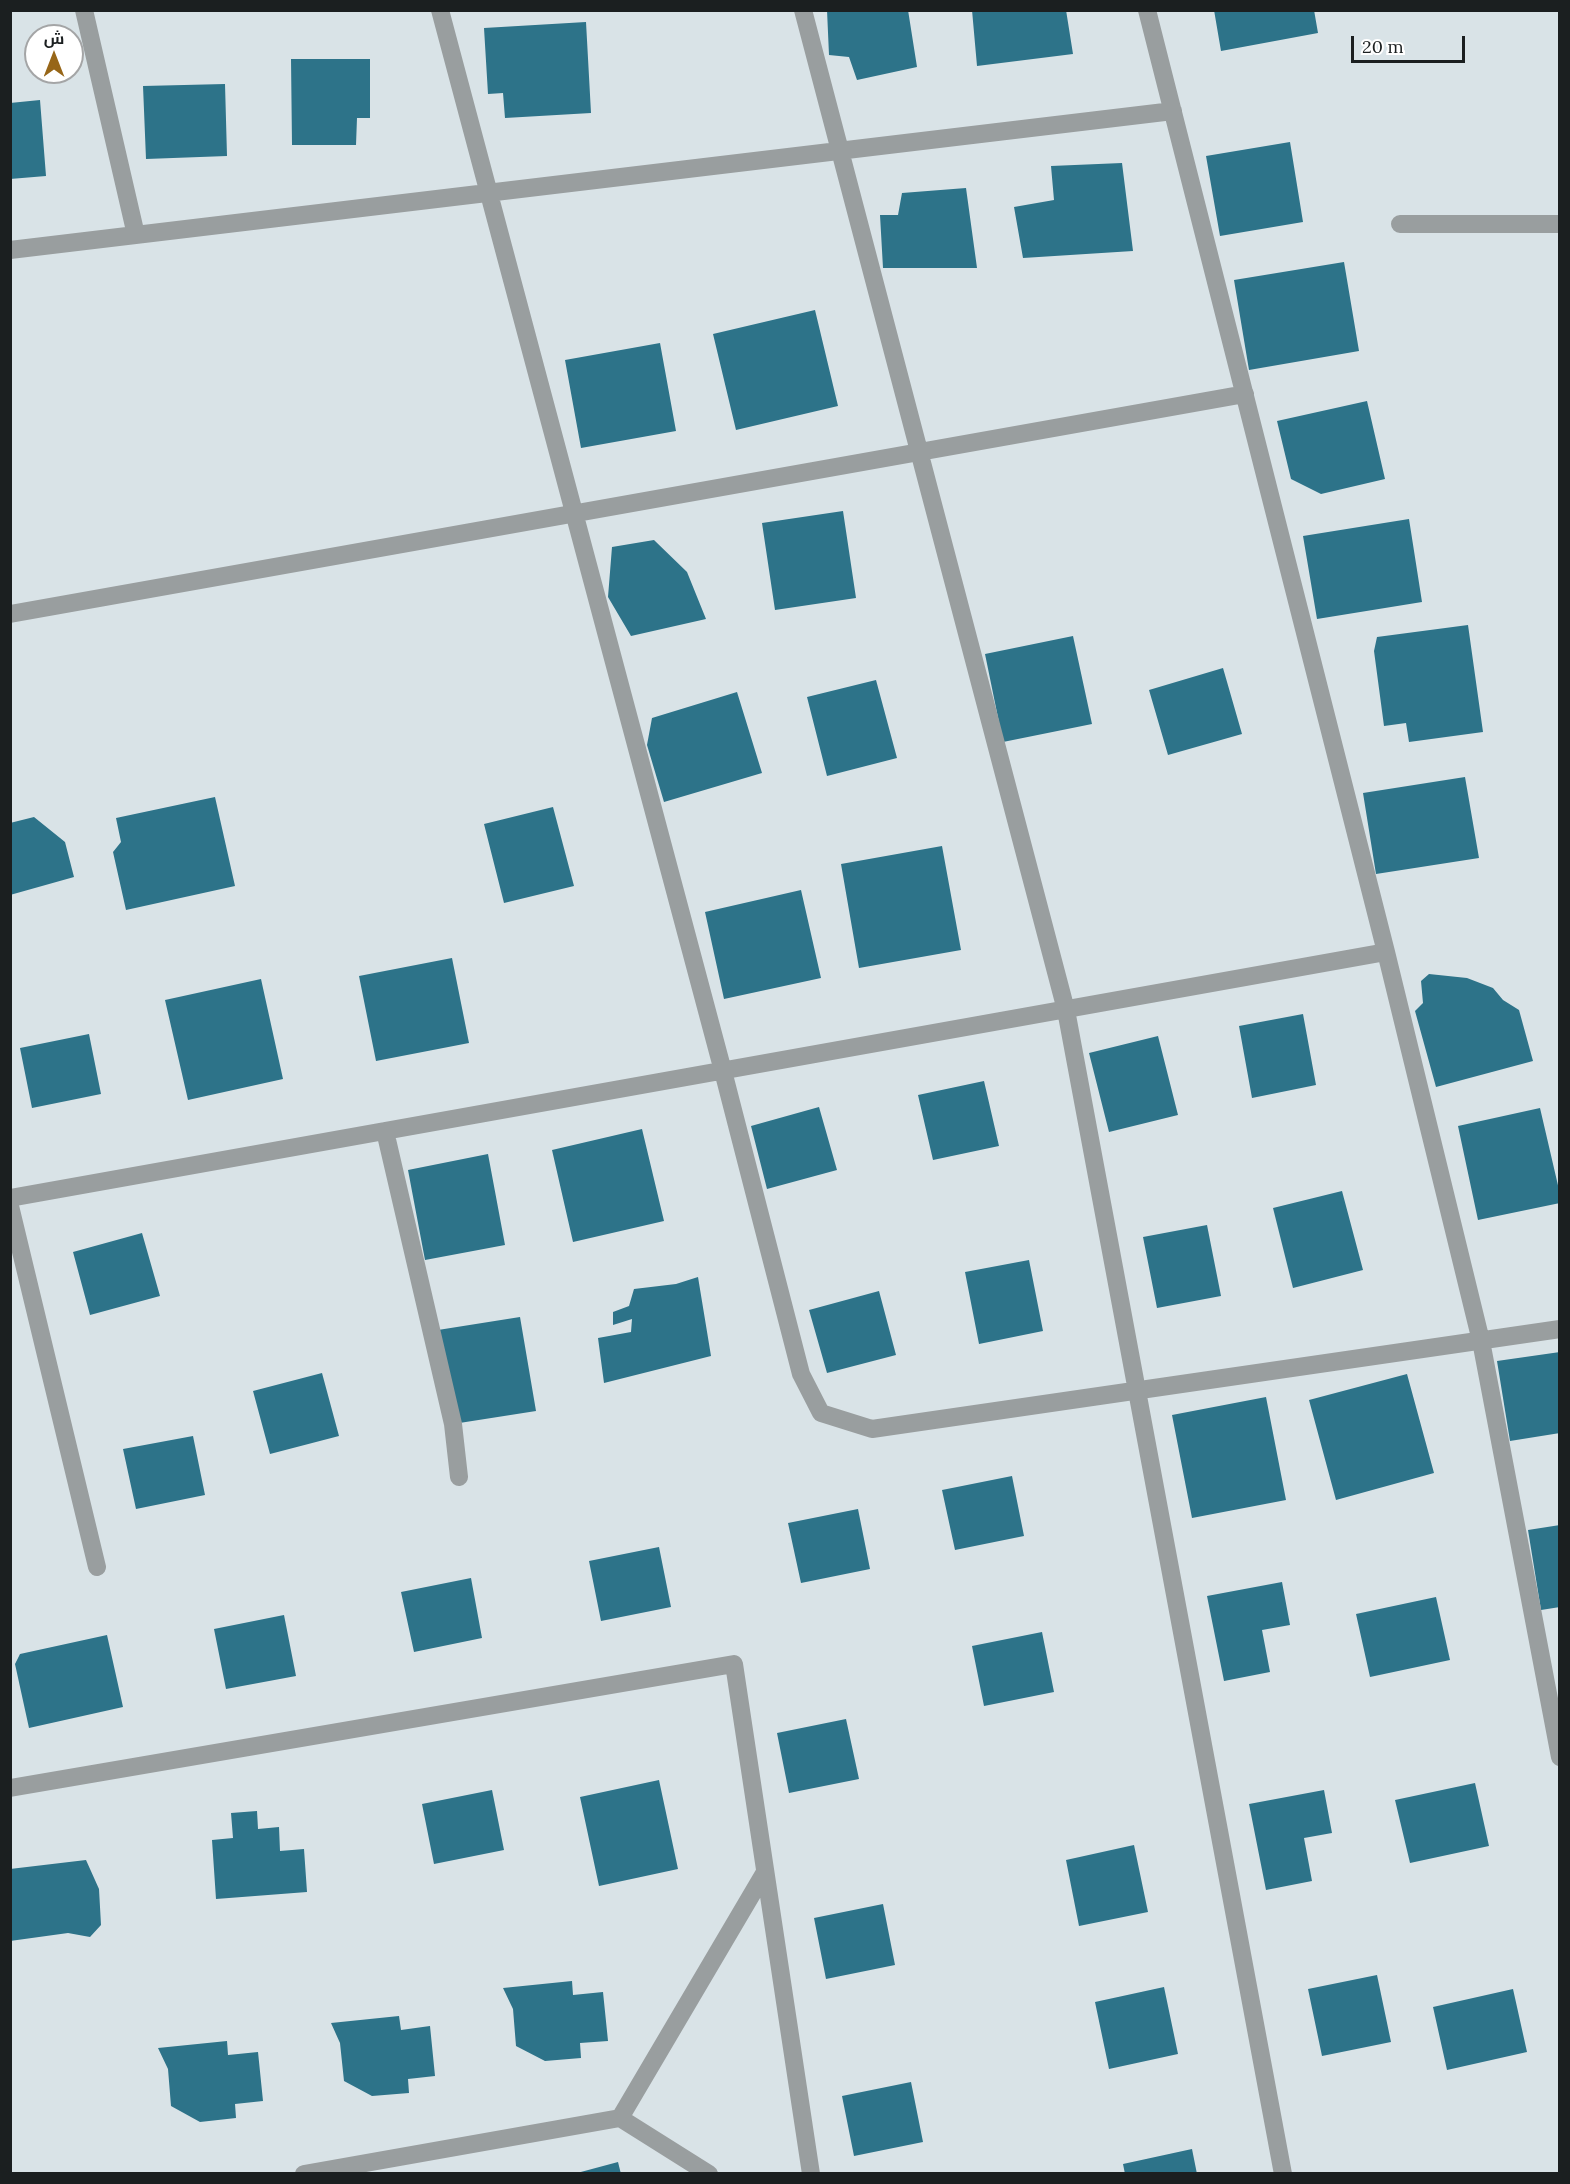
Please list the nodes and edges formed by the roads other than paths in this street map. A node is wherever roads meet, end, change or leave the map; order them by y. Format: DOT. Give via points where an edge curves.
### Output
graph roads {
  1 [pos="84,10"];
  2 [pos="440,10"];
  3 [pos="803,10"];
  4 [pos="1148,10"];
  5 [pos="1173,111"];
  6 [pos="839,151"];
  7 [pos="489,193"];
  8 [pos="1401,224"];
  9 [pos="1560,224"];
  10 [pos="136,235"];
  11 [pos="10,250"];
  12 [pos="1245,394"];
  13 [pos="919,452"];
  14 [pos="574,513"];
  15 [pos="10,614"];
  16 [pos="1386,952"];
  17 [pos="1066,1010"];
  18 [pos="723,1071"];
  19 [pos="385,1131"];
  20 [pos="10,1198"];
  21 [pos="10,1206"];
  22 [pos="1560,1329"];
  23 [pos="1481,1341"];
  24 [pos="1138,1390"];
  25 [pos="459,1477"];
  26 [pos="97,1567"];
  27 [pos="1560,1757"];
  28 [pos="10,1788"];
  29 [pos="765,1872"];
  30 [pos="620,2118"];
  31 [pos="304,2174"];
  32 [pos="710,2174"];
  33 [pos="812,2174"];
  34 [pos="1283,2174"];
  1 -- 10 [label="street"];
  2 -- 7 [label="street"];
  3 -- 6 [label="street"];
  4 -- 5 [label="street"];
  5 -- 6 [label="street"];
  5 -- 12 [label="street"];
  6 -- 7 [label="street"];
  6 -- 13 [label="street"];
  7 -- 10 [label="street"];
  7 -- 14 [label="street"];
  8 -- 9 [label="street"];
  10 -- 11 [label="street"];
  12 -- 13 [label="street"];
  12 -- 16 [label="street"];
  13 -- 14 [label="street"];
  13 -- 17 [label="street"];
  14 -- 15 [label="street"];
  14 -- 18 [label="street"];
  16 -- 17 [label="street"];
  16 -- 23 [label="street"];
  17 -- 18 [label="street"];
  17 -- 24 [label="street"];
  18 -- 19 [label="street"];
  18 -- 24 [label="street" via="801,1374 822,1413 872,1429"];
  19 -- 20 [label="street"];
  19 -- 25 [label="street" via="453,1424"];
  21 -- 26 [label="street"];
  22 -- 23 [label="street"];
  23 -- 24 [label="street"];
  23 -- 27 [label="street"];
  24 -- 34 [label="street"];
  28 -- 29 [label="street" via="734,1664"];
  29 -- 30 [label="street"];
  29 -- 33 [label="street"];
  30 -- 31 [label="street"];
  30 -- 32 [label="street"];
}
